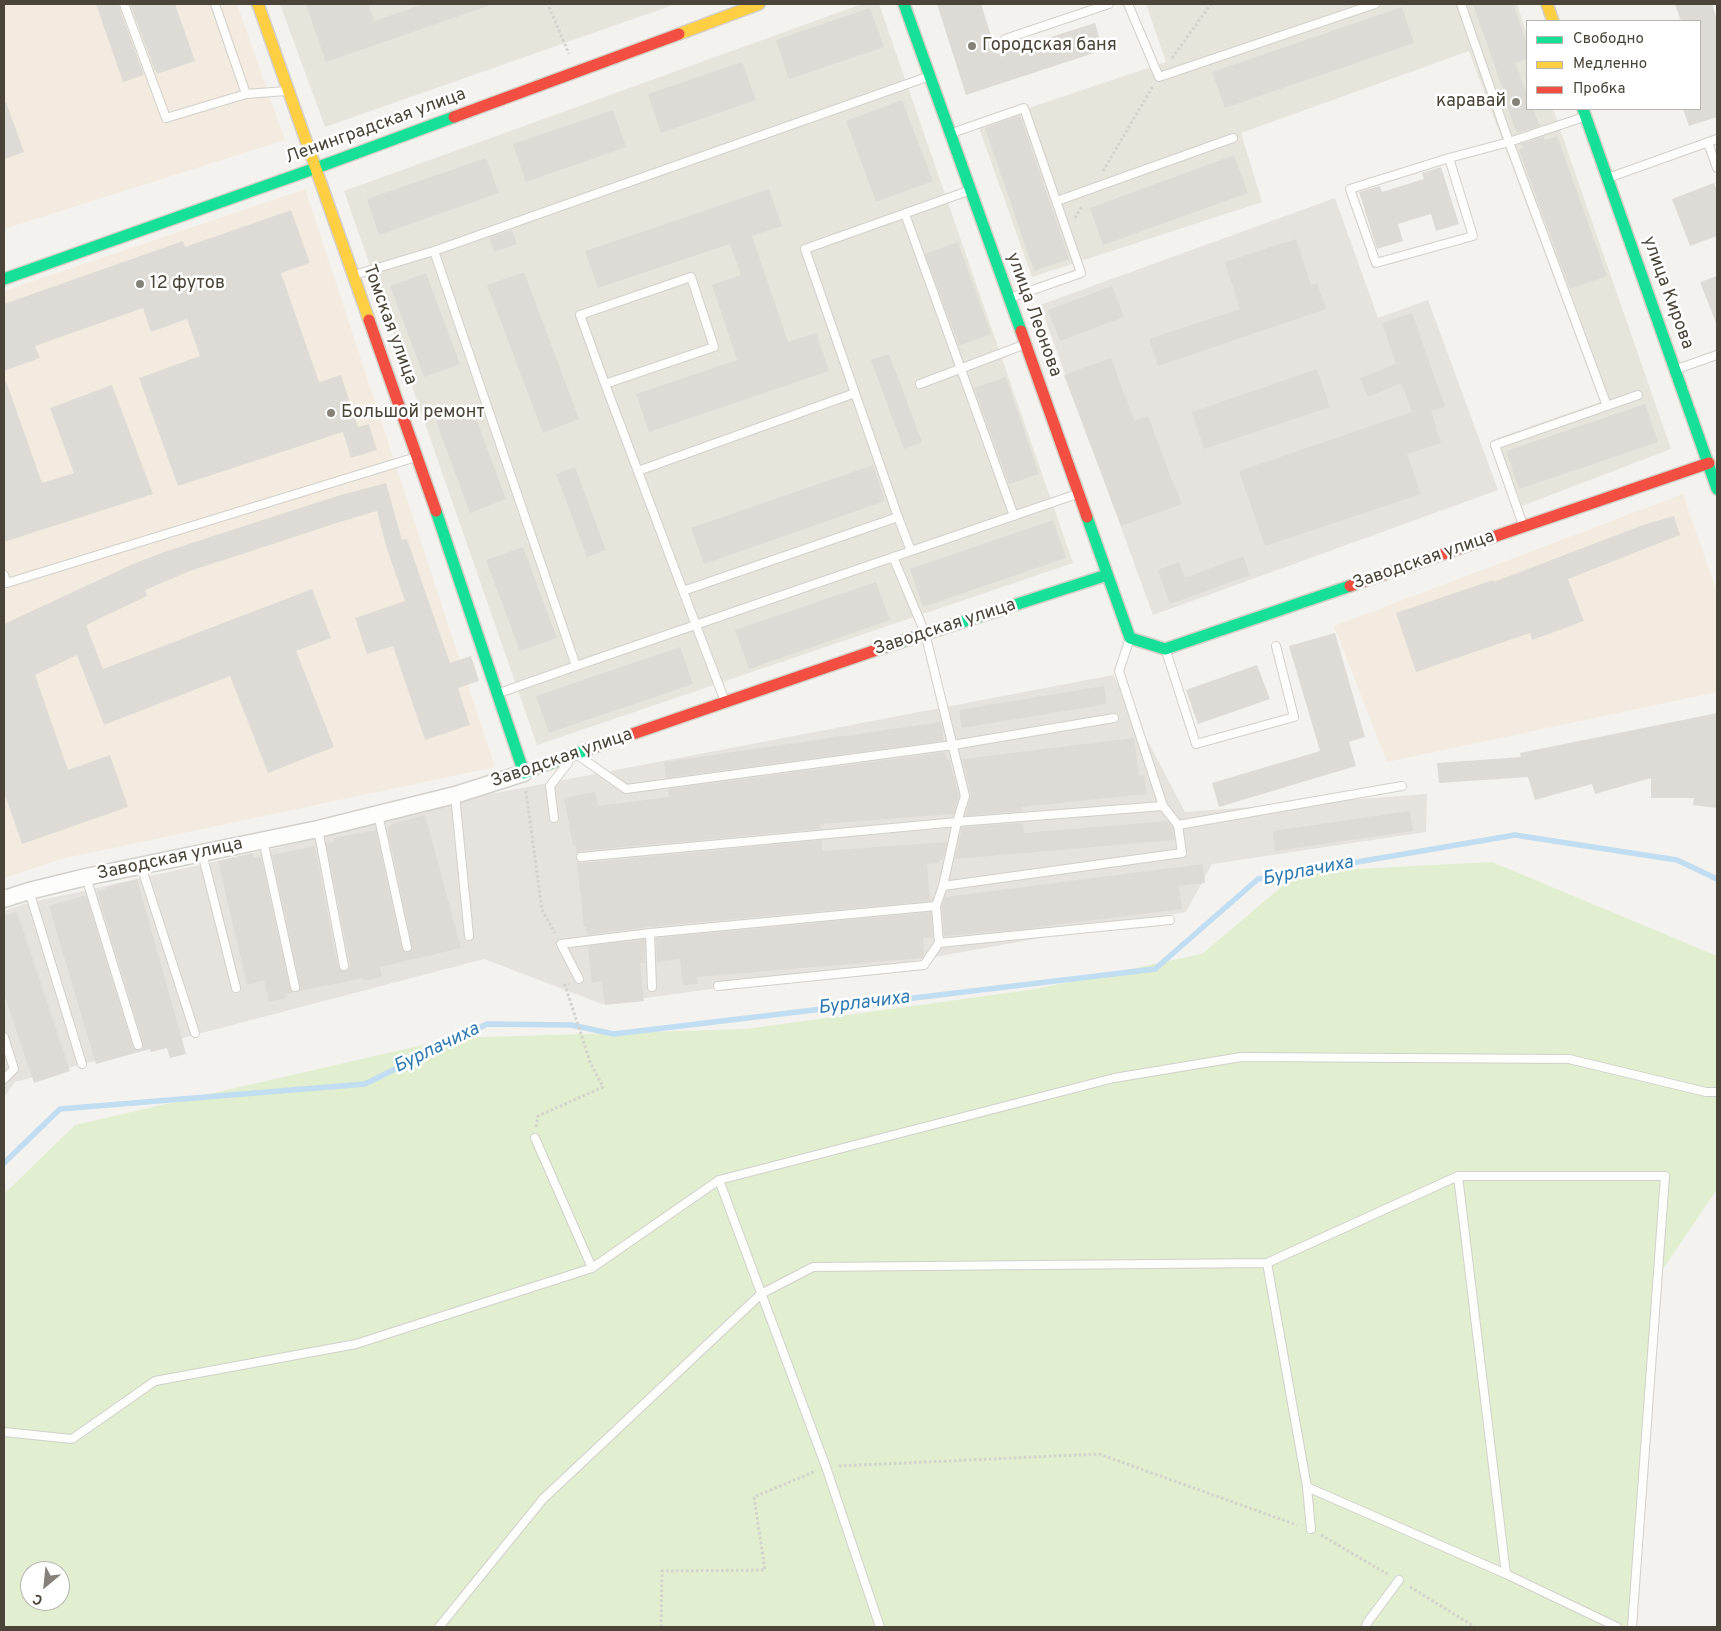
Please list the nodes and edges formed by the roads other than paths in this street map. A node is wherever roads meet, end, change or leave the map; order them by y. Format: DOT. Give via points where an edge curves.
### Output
graph roads {
  1 [pos="124,4"];
  2 [pos="215,4"];
  3 [pos="258,4"];
  4 [pos="759,4"];
  5 [pos="904,4"];
  6 [pos="1109,4"];
  7 [pos="1128,4"];
  8 [pos="1375,4"];
  9 [pos="1461,4"];
  10 [pos="1547,4"];
  11 [pos="1553,20"];
  12 [pos="1005,38"];
  13 [pos="929,76"];
  14 [pos="288,90"];
  15 [pos="246,94"];
  16 [pos="1584,112"];
  17 [pos="950,133"];
  18 [pos="1233,138"];
  19 [pos="1717,140"];
  20 [pos="1509,142"];
  21 [pos="1708,143"];
  22 [pos="1449,158"];
  23 [pos="316,168"];
  24 [pos="1717,168"];
  25 [pos="1608,179"];
  26 [pos="970,190"];
  27 [pos="1057,201"];
  28 [pos="905,214"];
  29 [pos="434,251"];
  30 [pos="352,275"];
  31 [pos="4,279"];
  32 [pos="1008,298"];
  33 [pos="1025,344"];
  34 [pos="1717,355"];
  35 [pos="960,369"];
  36 [pos="1676,370"];
  37 [pos="605,384"];
  38 [pos="920,384"];
  39 [pos="855,393"];
  40 [pos="1638,395"];
  41 [pos="1607,406"];
  42 [pos="418,457"];
  43 [pos="1713,462"];
  44 [pos="638,471"];
  45 [pos="1717,489"];
  46 [pos="1078,494"];
  47 [pos="1014,516"];
  48 [pos="898,517"];
  49 [pos="1524,526"];
  50 [pos="911,551"];
  51 [pos="893,558"];
  52 [pos="4,574"];
  53 [pos="1107,575"];
  54 [pos="683,591"];
  55 [pos="696,625"];
  56 [pos="925,634"];
  57 [pos="1130,638"];
  58 [pos="1276,646"];
  59 [pos="1165,649"];
  60 [pos="576,666"];
  61 [pos="496,694"];
  62 [pos="725,703"];
  63 [pos="1114,718"];
  64 [pos="953,745"];
  65 [pos="576,754"];
  66 [pos="524,773"];
  67 [pos="1402,786"];
  68 [pos="455,795"];
  69 [pos="1163,806"];
  70 [pos="378,814"];
  71 [pos="554,818"];
  72 [pos="957,822"];
  73 [pos="1178,825"];
  74 [pos="318,829"];
  75 [pos="263,840"];
  76 [pos="202,853"];
  77 [pos="581,857"];
  78 [pos="140,866"];
  79 [pos="86,877"];
  80 [pos="943,886"];
  81 [pos="30,891"];
  82 [pos="4,899"];
  83 [pos="936,906"];
  84 [pos="1170,920"];
  85 [pos="650,933"];
  86 [pos="469,936"];
  87 [pos="939,943"];
  88 [pos="408,947"];
  89 [pos="344,966"];
  90 [pos="579,979"];
  91 [pos="295,986"];
  92 [pos="718,986"];
  93 [pos="236,988"];
  94 [pos="652,988"];
  95 [pos="195,1033"];
  96 [pos="4,1037"];
  97 [pos="138,1045"];
  98 [pos="6,1052"];
  99 [pos="82,1064"];
  100 [pos="4,1079"];
  101 [pos="1717,1092"];
  102 [pos="535,1138"];
  103 [pos="1458,1176"];
  104 [pos="719,1180"];
  105 [pos="1267,1263"];
  106 [pos="592,1268"];
  107 [pos="761,1294"];
  108 [pos="4,1432"];
  109 [pos="1306,1487"];
  110 [pos="1311,1529"];
  111 [pos="1506,1574"];
  112 [pos="1398,1580"];
  113 [pos="439,1627"];
  114 [pos="880,1627"];
  115 [pos="1366,1627"];
  116 [pos="1617,1627"];
  117 [pos="1632,1627"];
  1 -- 15 [label="lane" via="166,118"];
  2 -- 15 [label="lane"];
  3 -- 14 [label="street, Томская улица"];
  4 -- 23 [label="street, Ленинградская улица"];
  5 -- 13 [label="street, улица Леонова"];
  6 -- 12 [label="lane"];
  7 -- 8 [label="lane" via="1159,77"];
  9 -- 20 [label="lane"];
  10 -- 11 [label="street"];
  13 -- 17 [label="street, улица Леонова"];
  13 -- 29 [label="lane"];
  14 -- 15 [label="lane"];
  14 -- 23 [label="street, Томская улица"];
  16 -- 20 [label="lane"];
  16 -- 25 [label="street, улица Кирова"];
  17 -- 26 [label="street, улица Леонова"];
  17 -- 27 [label="lane" via="1024,108"];
  18 -- 27 [label="lane"];
  19 -- 21 [label="lane"];
  20 -- 22 [label="lane"];
  20 -- 41 [label="lane"];
  21 -- 24 [label="lane"];
  21 -- 25 [label="lane"];
  22 -- 22 [label="lane" via="1473,236 1376,263 1350,189"];
  23 -- 30 [label="street, Томская улица"];
  23 -- 31 [label="street, Ленинградская улица"];
  25 -- 36 [label="street, улица Кирова"];
  26 -- 28 [label="lane"];
  26 -- 32 [label="street, улица Леонова"];
  27 -- 32 [label="lane" via="1082,273"];
  28 -- 35 [label="lane"];
  28 -- 39 [label="lane" via="805,249"];
  29 -- 30 [label="lane"];
  29 -- 60 [label="lane"];
  30 -- 42 [label="street, Томская улица"];
  32 -- 33 [label="street, улица Леонова"];
  33 -- 35 [label="lane"];
  33 -- 46 [label="street, улица Леонова"];
  34 -- 36 [label="lane"];
  35 -- 38 [label="lane"];
  35 -- 47 [label="lane"];
  36 -- 43 [label="street, улица Кирова"];
  37 -- 37 [label="lane" via="580,315 691,277 714,347"];
  37 -- 44 [label="lane"];
  39 -- 44 [label="lane"];
  39 -- 48 [label="lane"];
  40 -- 41 [label="lane"];
  41 -- 49 [label="lane" via="1495,445"];
  42 -- 52 [label="lane" via="7,583"];
  42 -- 61 [label="street, Томская улица"];
  43 -- 45 [label="street, улица Кирова"];
  43 -- 49 [label="street, Заводская улица"];
  44 -- 54 [label="lane"];
  46 -- 47 [label="lane"];
  46 -- 53 [label="street, улица Леонова"];
  47 -- 50 [label="lane"];
  48 -- 50 [label="lane"];
  48 -- 54 [label="lane"];
  49 -- 59 [label="street, Заводская улица"];
  50 -- 51 [label="lane"];
  51 -- 55 [label="lane"];
  51 -- 56 [label="lane"];
  53 -- 56 [label="street, Заводская улица"];
  53 -- 57 [label="street, улица Леонова"];
  54 -- 55 [label="lane"];
  55 -- 60 [label="lane"];
  55 -- 62 [label="lane"];
  56 -- 62 [label="street, Заводская улица"];
  56 -- 64 [label="lane"];
  57 -- 59 [label="street"];
  57 -- 69 [label="lane" via="1119,671"];
  58 -- 59 [label="lane" via="1294,717 1196,744"];
  60 -- 61 [label="lane"];
  61 -- 66 [label="street, Томская улица"];
  62 -- 65 [label="street, Заводская улица"];
  63 -- 64 [label="lane"];
  64 -- 65 [label="lane" via="626,789"];
  64 -- 72 [label="lane" via="965,796"];
  65 -- 66 [label="street, Заводская улица"];
  65 -- 71 [label="lane" via="550,786"];
  66 -- 68 [label="street, Заводская улица"];
  67 -- 73 [label="lane"];
  68 -- 70 [label="street, Заводская улица"];
  68 -- 86 [label="lane"];
  69 -- 72 [label="lane"];
  69 -- 73 [label="lane"];
  70 -- 74 [label="street, Заводская улица"];
  70 -- 88 [label="lane"];
  72 -- 77 [label="lane"];
  72 -- 80 [label="lane"];
  73 -- 80 [label="lane" via="1182,854"];
  74 -- 75 [label="street, Заводская улица"];
  74 -- 89 [label="lane"];
  75 -- 76 [label="street, Заводская улица"];
  75 -- 91 [label="lane"];
  76 -- 78 [label="street, Заводская улица"];
  76 -- 93 [label="lane"];
  78 -- 79 [label="street, Заводская улица"];
  78 -- 95 [label="lane"];
  79 -- 81 [label="street, Заводская улица"];
  79 -- 97 [label="lane"];
  80 -- 83 [label="lane"];
  81 -- 82 [label="street, Заводская улица"];
  81 -- 99 [label="lane"];
  83 -- 85 [label="lane"];
  83 -- 87 [label="lane"];
  84 -- 87 [label="lane"];
  85 -- 90 [label="lane" via="562,944"];
  85 -- 94 [label="lane"];
  87 -- 92 [label="lane" via="924,965"];
  96 -- 98 [label="lane"];
  98 -- 100 [label="lane" via="14,1069"];
  101 -- 104 [label="lane" via="1569,1059 1241,1057 1114,1078"];
  102 -- 106 [label="lane"];
  103 -- 105 [label="lane"];
  103 -- 111 [label="lane"];
  103 -- 117 [label="lane" via="1665,1176"];
  104 -- 106 [label="lane"];
  104 -- 107 [label="lane"];
  105 -- 107 [label="lane" via="812,1267"];
  105 -- 109 [label="lane"];
  106 -- 108 [label="lane" via="356,1344 155,1381 72,1439"];
  107 -- 113 [label="lane" via="543,1499"];
  107 -- 114 [label="lane" via="826,1466"];
  109 -- 110 [label="lane"];
  109 -- 111 [label="lane"];
  111 -- 116 [label="lane"];
  112 -- 115 [label="lane"];
}
